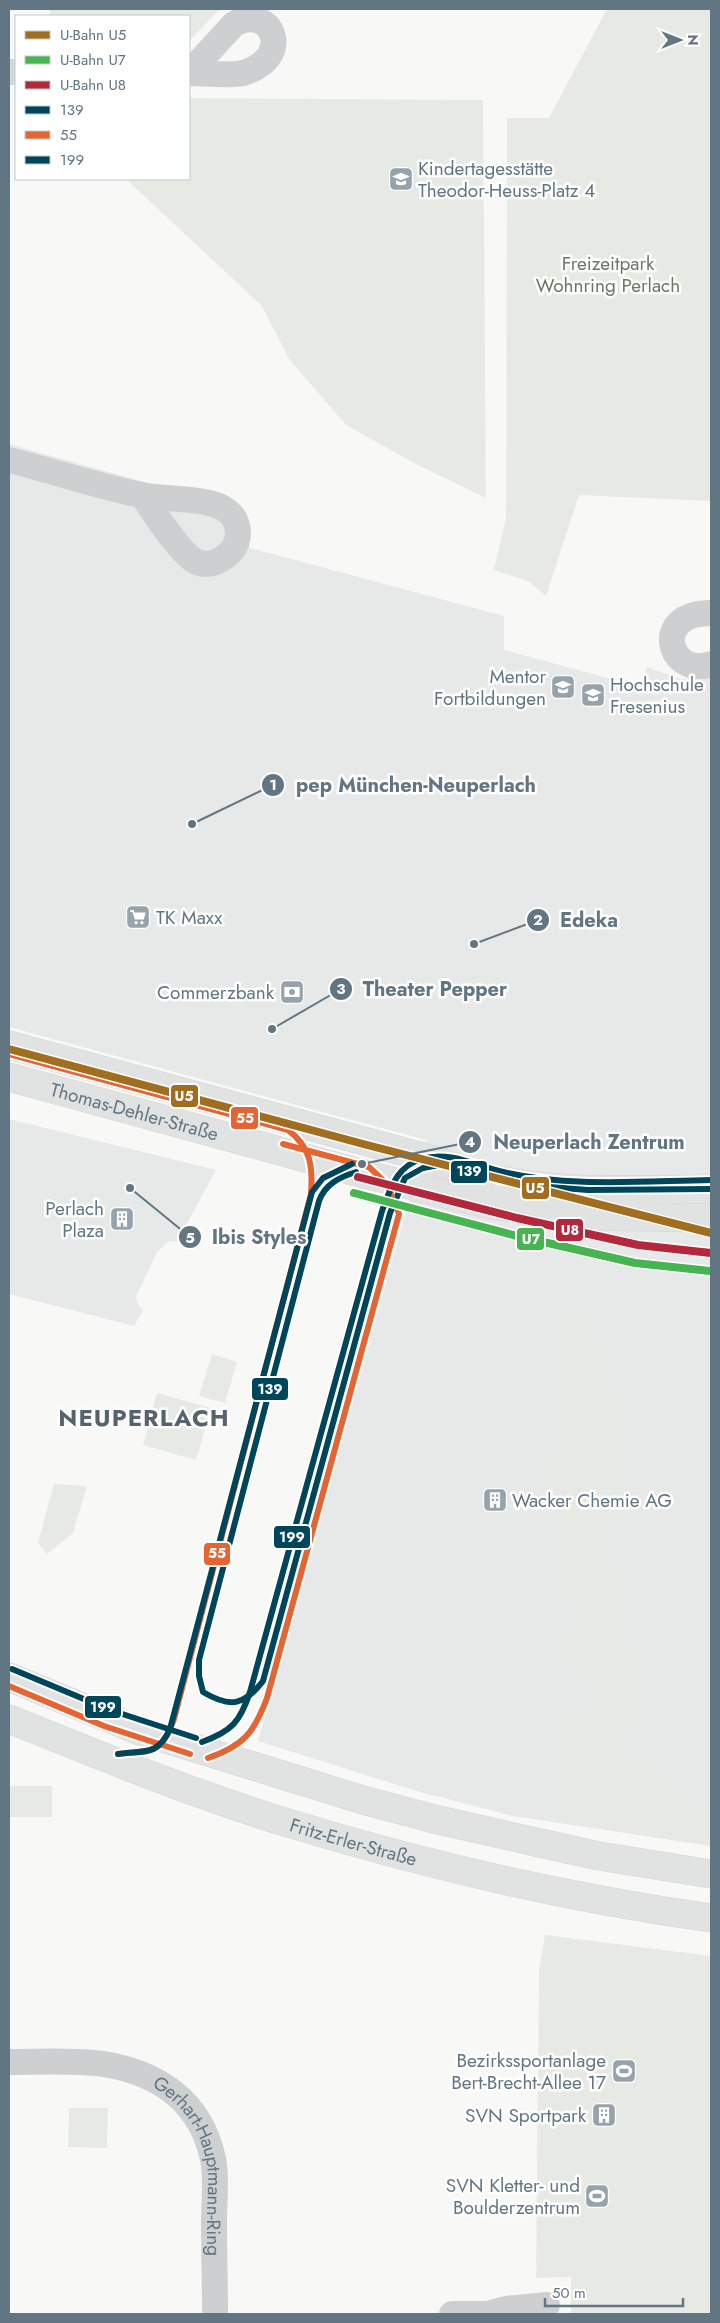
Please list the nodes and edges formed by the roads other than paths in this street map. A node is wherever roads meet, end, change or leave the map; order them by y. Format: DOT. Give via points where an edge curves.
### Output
graph roads {
  1 [pos="9,460"];
  2 [pos="142,496"];
  3 [pos="711,613"];
  4 [pos="711,664"];
  5 [pos="9,1045"];
  6 [pos="9,1077"];
  7 [pos="444,1164"];
  8 [pos="711,1189"];
  9 [pos="433,1192"];
  10 [pos="711,1218"];
  11 [pos="9,1677"];
  12 [pos="9,1719"];
  13 [pos="320,1787"];
  14 [pos="288,1823"];
  15 [pos="711,1874"];
  16 [pos="711,1918"];
  17 [pos="9,2062"];
  18 [pos="547,2304"];
  19 [pos="215,2314"];
  20 [pos="452,2314"];
  1 -- 2 [label="street"];
  3 -- 4 [label="street" via="696,613 682,620 673,631 671,642 679,659 692,666"];
  5 -- 7 [label="main road, Thomas-Dehler-Straße"];
  6 -- 9 [label="main road, Thomas-Dehler-Straße"];
  7 -- 8 [label="main road, Thomas-Dehler-Straße" via="498,1180 536,1186 588,1190"];
  7 -- 9 [label="main road" via="427,1174 426,1184"];
  9 -- 10 [label="main road, Thomas-Dehler-Straße" via="542,1213"];
  11 -- 13 [label="main road" via="140,1731"];
  12 -- 14 [label="main road, Fritz-Erler-Straße" via="119,1763"];
  13 -- 14 [label="main road" via="300,1788 289,1794 285,1803"];
  13 -- 15 [label="main road" via="509,1836 599,1856"];
  14 -- 16 [label="main road, Fritz-Erler-Straße" via="439,1865 564,1894"];
  17 -- 19 [label="street, Gerhart-Hauptmann-Ring" via="103,2064 148,2078 173,2091 191,2108 206,2133 214,2160"];
  18 -- 20 [label="street" via="487,2314"];
}
